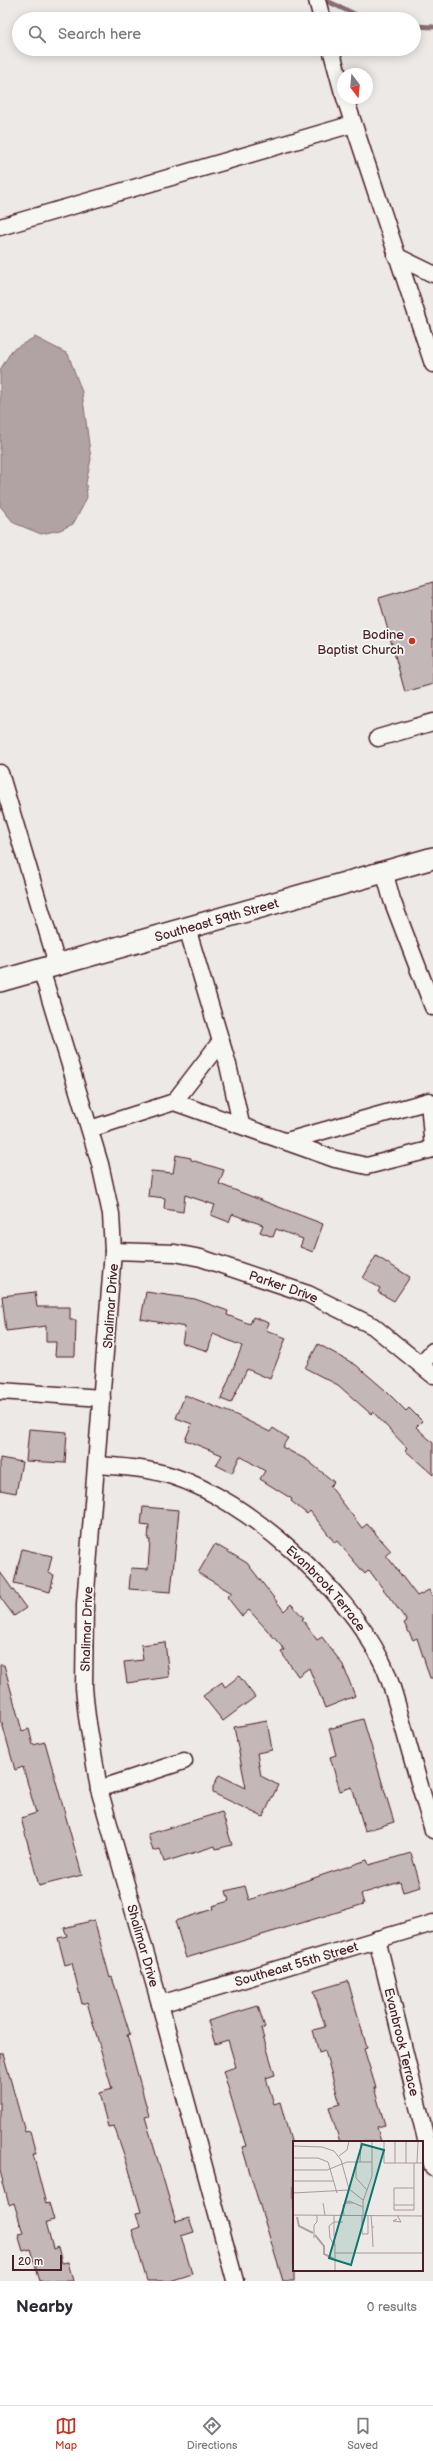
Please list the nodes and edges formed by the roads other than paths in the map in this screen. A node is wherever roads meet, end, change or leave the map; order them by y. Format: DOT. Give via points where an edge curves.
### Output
graph roads {
  1 [pos="317,0"];
  2 [pos="320,12"];
  3 [pos="333,56"];
  4 [pos="337,71"];
  5 [pos="347,104"];
  6 [pos="353,124"];
  7 [pos="0,227"];
  8 [pos="396,256"];
  9 [pos="433,274"];
  10 [pos="433,364"];
  11 [pos="433,722"];
  12 [pos="378,738"];
  13 [pos="0,773"];
  14 [pos="433,858"];
  15 [pos="384,871"];
  16 [pos="187,928"];
  17 [pos="49,967"];
  18 [pos="0,981"];
  19 [pos="433,1007"];
  20 [pos="221,1041"];
  21 [pos="431,1100"];
  22 [pos="174,1102"];
  23 [pos="241,1124"];
  24 [pos="90,1129"];
  25 [pos="287,1141"];
  26 [pos="113,1251"];
  27 [pos="433,1351"];
  28 [pos="421,1364"];
  29 [pos="433,1375"];
  30 [pos="0,1391"];
  31 [pos="102,1398"];
  32 [pos="98,1465"];
  33 [pos="184,1761"];
  34 [pos="99,1788"];
  35 [pos="433,1830"];
  36 [pos="433,1923"];
  37 [pos="377,1939"];
  38 [pos="160,2004"];
  39 [pos="433,2168"];
  40 [pos="235,2281"];
  1 -- 2 [label="street"];
  3 -- 4 [label="street"];
  5 -- 6 [label="street"];
  6 -- 7 [label="street"];
  6 -- 8 [label="street"];
  8 -- 9 [label="street"];
  8 -- 10 [label="street"];
  11 -- 12 [label="street"];
  13 -- 17 [label="street, Shalimar Drive"];
  14 -- 15 [label="main road, Southeast 59th Street"];
  15 -- 16 [label="main road, Southeast 59th Street"];
  15 -- 19 [label="street" via="392,900"];
  16 -- 17 [label="main road, Southeast 59th Street"];
  16 -- 20 [label="street"];
  17 -- 18 [label="main road, Southeast 59th Street"];
  17 -- 24 [label="street, Shalimar Drive"];
  20 -- 22 [label="street"];
  20 -- 23 [label="street"];
  21 -- 25 [label="street"];
  21 -- 25 [label="street" via="432,1149 367,1166 336,1159"];
  22 -- 23 [label="street"];
  22 -- 24 [label="street"];
  23 -- 25 [label="street"];
  24 -- 26 [label="street, Shalimar Drive" via="107,1190"];
  26 -- 28 [label="street, Parker Drive" via="175,1252 274,1282 348,1312 373,1326"];
  26 -- 31 [label="street, Shalimar Drive"];
  27 -- 28 [label="street"];
  28 -- 29 [label="street, Parker Drive"];
  30 -- 31 [label="street"];
  31 -- 32 [label="street, Shalimar Drive"];
  32 -- 34 [label="street, Shalimar Drive" via="85,1604 84,1663 87,1717"];
  32 -- 35 [label="street, Evanbrook Terrace" via="155,1471 195,1485 223,1499 252,1518 314,1573 362,1627 382,1662 396,1701"];
  33 -- 34 [label="street"];
  34 -- 38 [label="street, Shalimar Drive"];
  36 -- 37 [label="street, Southeast 55th Street"];
  37 -- 38 [label="street, Southeast 55th Street"];
  37 -- 39 [label="street, Evanbrook Terrace"];
  38 -- 40 [label="street, Shalimar Drive"];
}
